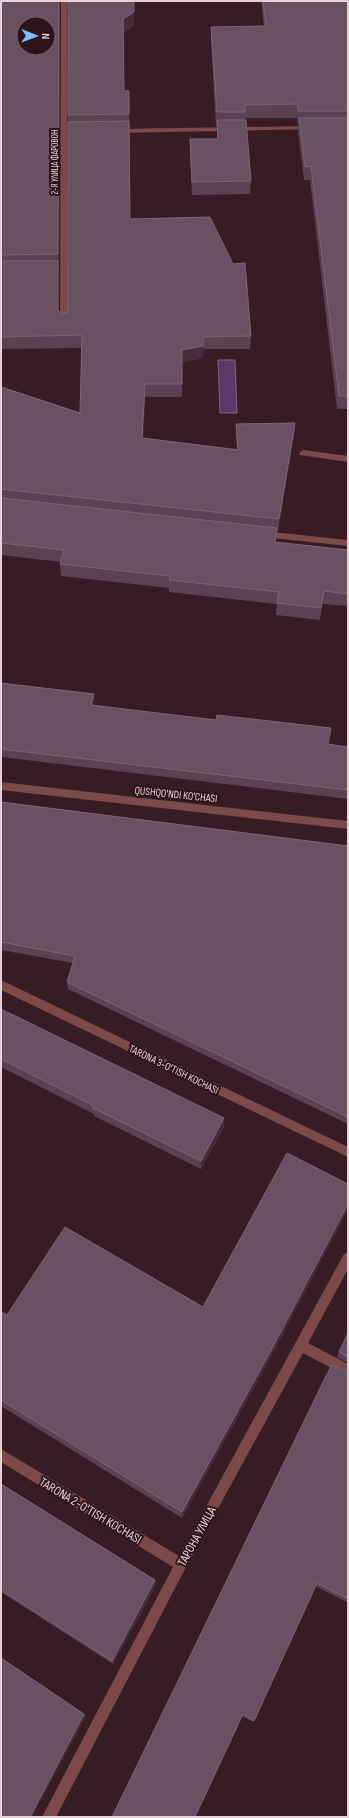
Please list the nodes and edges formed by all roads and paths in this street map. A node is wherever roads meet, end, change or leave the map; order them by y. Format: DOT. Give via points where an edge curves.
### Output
graph roads {
  1 [pos="64,1"];
  2 [pos="316,128"];
  3 [pos="72,131"];
  4 [pos="111,131"];
  5 [pos="64,132"];
  6 [pos="64,323"];
  7 [pos="302,454"];
  8 [pos="348,459"];
  9 [pos="253,533"];
  10 [pos="348,543"];
  11 [pos="1,786"];
  12 [pos="348,825"];
  13 [pos="1,986"];
  14 [pos="348,1152"];
  15 [pos="348,1258"];
  16 [pos="301,1345"];
  17 [pos="348,1371"];
  18 [pos="1,1455"];
  19 [pos="180,1565"];
  20 [pos="49,1817"];
  1 -- 5 [label="street, 2-Я УЛИЦА ФАРОВОН"];
  2 -- 4 [label="street"];
  3 -- 5 [label="street"];
  5 -- 6 [label="street, 2-Я УЛИЦА ФАРОВОН" via="60,270"];
  7 -- 8 [label="street"];
  9 -- 10 [label="street"];
  11 -- 12 [label="street, QUSHQO'NDI KO'CHASI"];
  13 -- 14 [label="street, TARONA 3-O'TISH KOCHASI"];
  15 -- 16 [label="street, ТАРОНА УЛИЦА"];
  16 -- 17 [label="street"];
  16 -- 19 [label="street, ТАРОНА УЛИЦА"];
  18 -- 19 [label="street, TARONA 2-O'TISH KOCHASI"];
  19 -- 20 [label="street, ТАРОНА УЛИЦА"];
}
